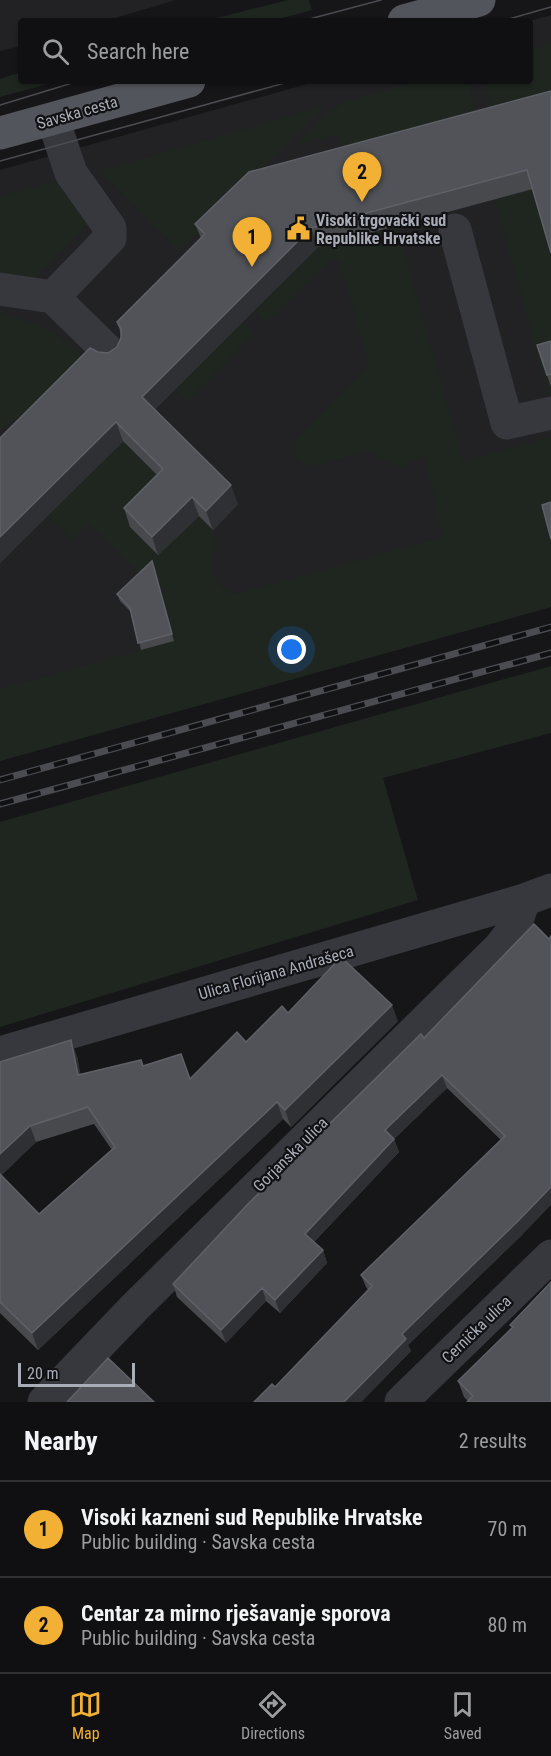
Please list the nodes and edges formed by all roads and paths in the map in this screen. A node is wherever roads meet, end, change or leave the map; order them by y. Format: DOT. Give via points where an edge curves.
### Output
graph roads {
  1 [pos="479,0"];
  2 [pos="415,18"];
  3 [pos="178,84"];
  4 [pos="53,119"];
  5 [pos="0,134"];
  6 [pos="455,230"];
  7 [pos="0,289"];
  8 [pos="53,297"];
  9 [pos="110,353"];
  10 [pos="551,413"];
  11 [pos="538,895"];
  12 [pos="0,1053"];
  13 [pos="551,1256"];
  14 [pos="44,1402"];
  15 [pos="400,1402"];
  1 -- 2 [label="main road"];
  3 -- 4 [label="main road, Savska cesta"];
  4 -- 5 [label="main road, Savska cesta"];
  4 -- 8 [label="street" via="71,173 110,228 110,238"];
  6 -- 10 [label="street" via="507,423"];
  7 -- 8 [label="street"];
  8 -- 9 [label="street"];
  11 -- 12 [label="street, Ulica Florijana Andrašeca"];
  11 -- 14 [label="street, Gorjanska ulica" via="500,947"];
  13 -- 15 [label="street, Cernička ulica"];
}
